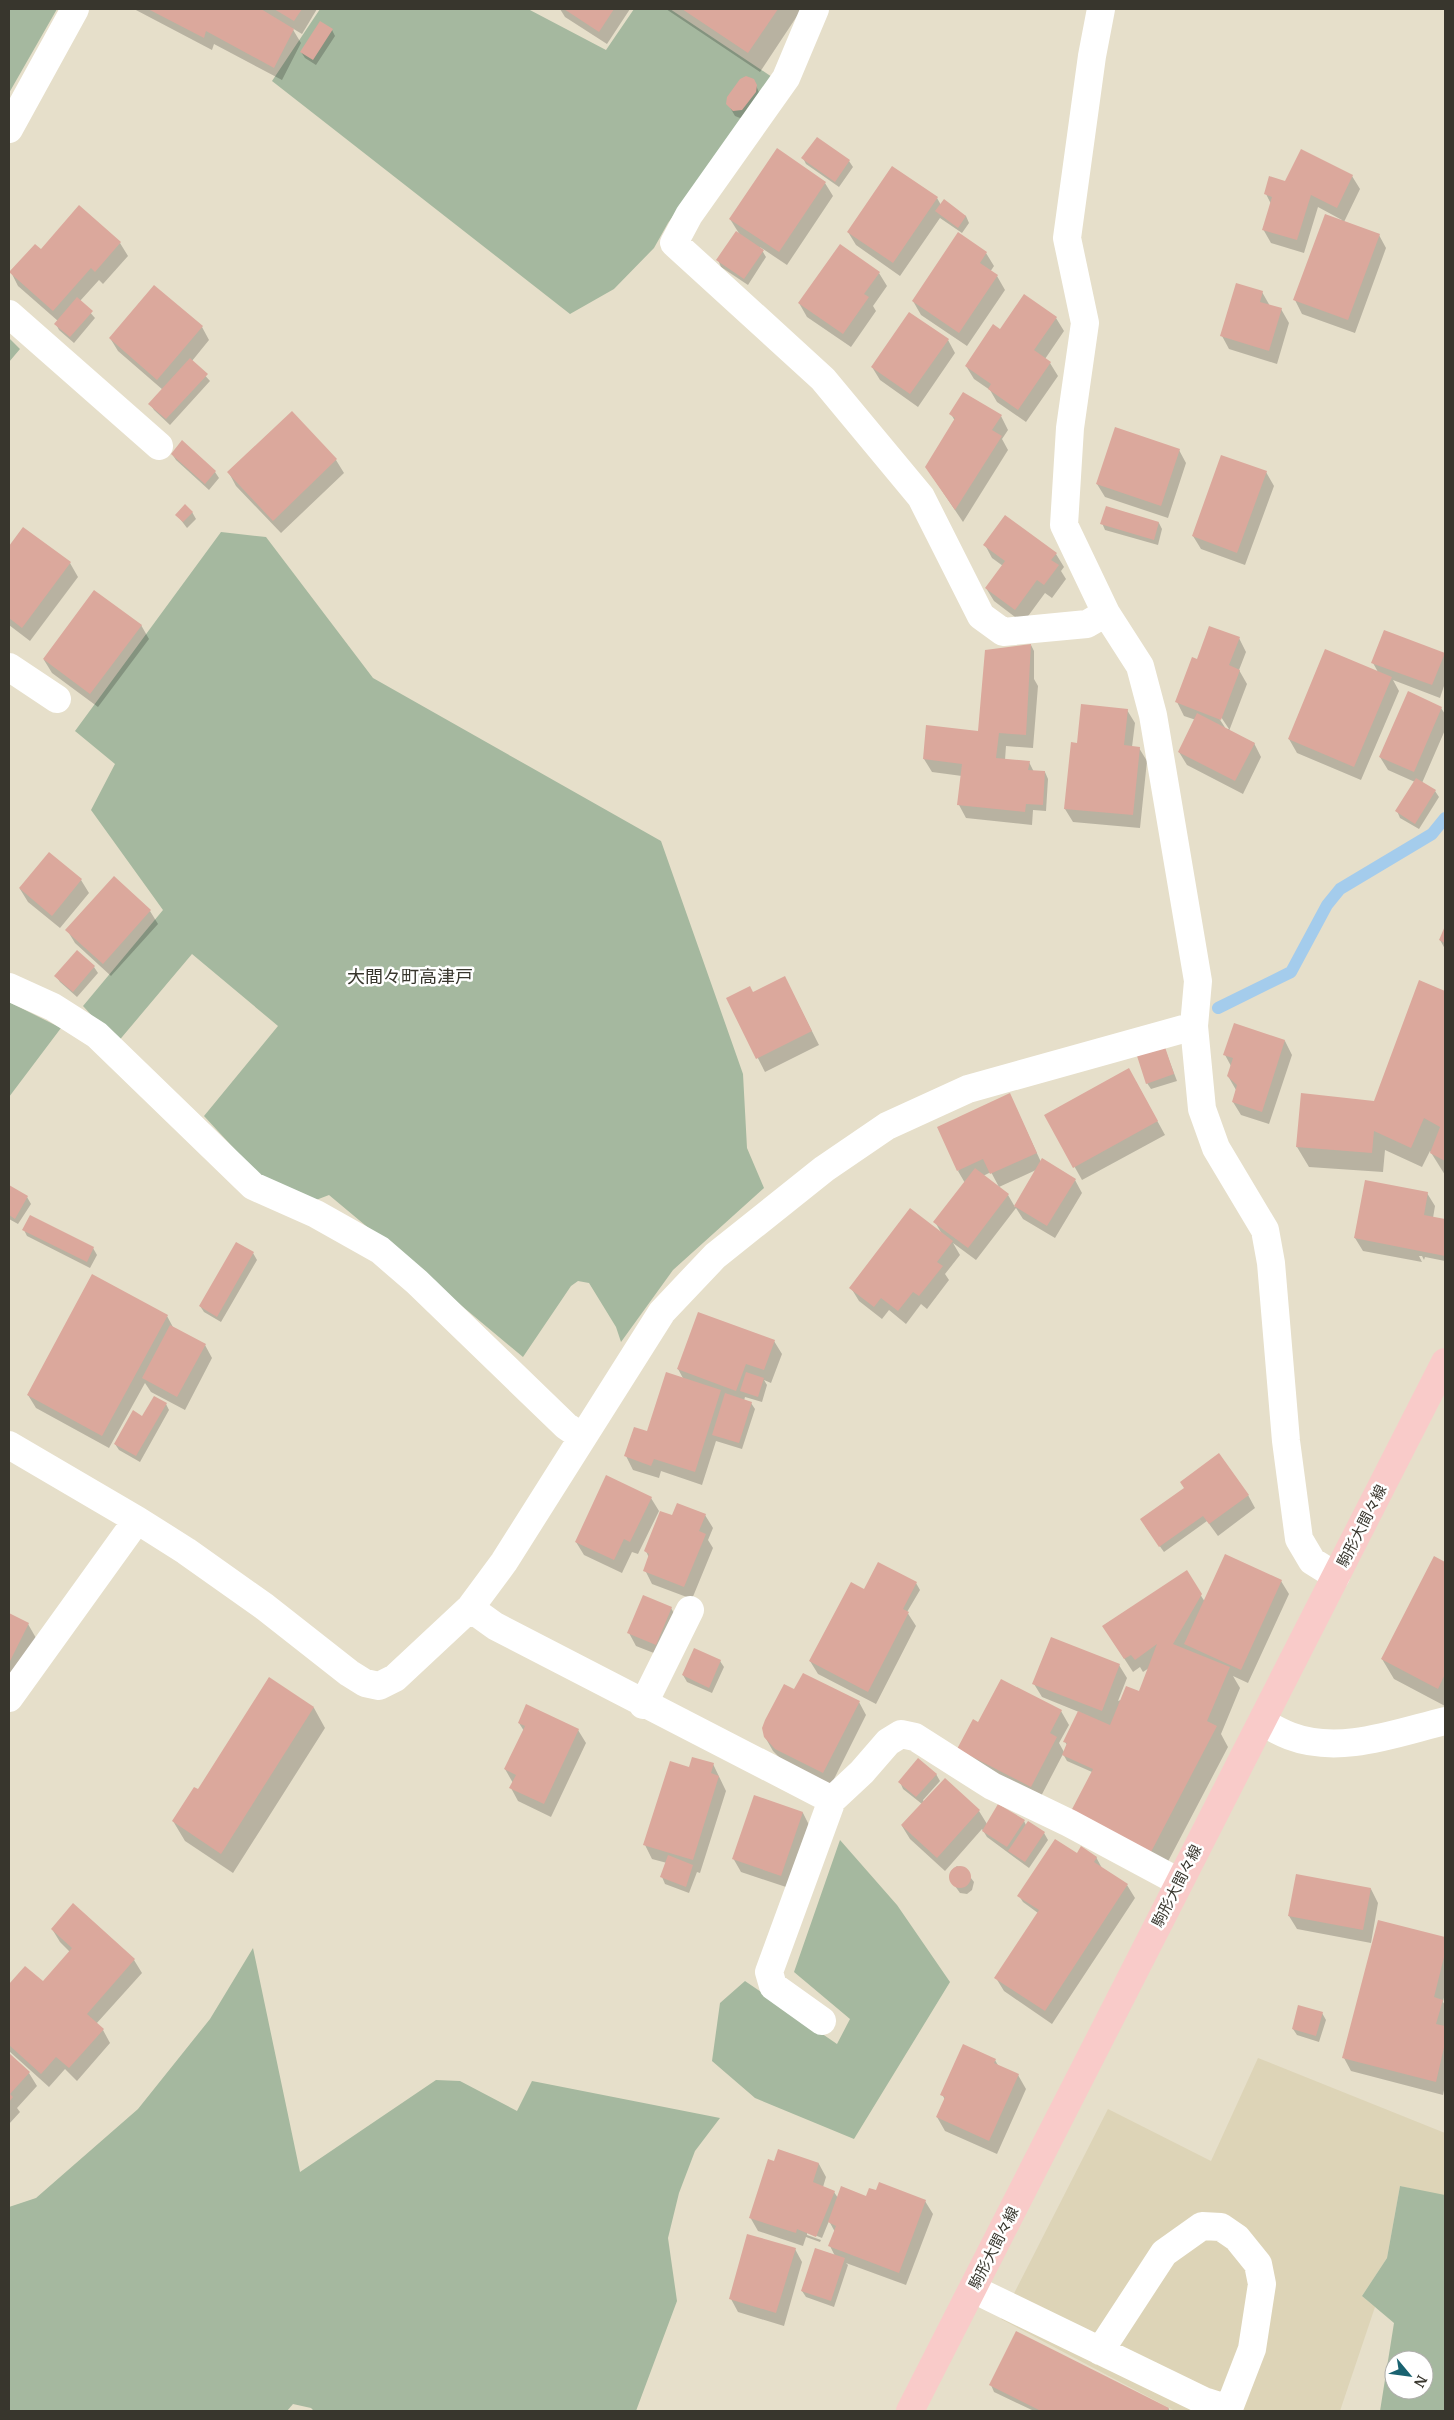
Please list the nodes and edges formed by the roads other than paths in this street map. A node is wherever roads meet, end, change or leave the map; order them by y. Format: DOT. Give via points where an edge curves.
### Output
graph roads {
  1 [pos="75,9"];
  2 [pos="814,9"];
  3 [pos="1101,9"];
  4 [pos="9,129"];
  5 [pos="9,314"];
  6 [pos="159,446"];
  7 [pos="1106,613"];
  8 [pos="9,667"];
  9 [pos="57,699"];
  10 [pos="9,987"];
  11 [pos="1194,1026"];
  12 [pos="1445,1362"];
  13 [pos="582,1437"];
  14 [pos="9,1445"];
  15 [pos="137,1520"];
  16 [pos="1336,1576"];
  17 [pos="470,1608"];
  18 [pos="690,1610"];
  19 [pos="9,1698"];
  20 [pos="643,1705"];
  21 [pos="1445,1721"];
  22 [pos="1262,1722"];
  23 [pos="832,1800"];
  24 [pos="1179,1882"];
  25 [pos="822,2021"];
  26 [pos="973,2289"];
  27 [pos="1100,2351"];
  28 [pos="1228,2410"];
  29 [pos="910,2411"];
  1 -- 4 [label="street"];
  2 -- 7 [label="street" via="786,78 689,215 674,243 823,379 921,496 981,616 1003,632 1088,624"];
  3 -- 7 [label="street" via="1067,238 1085,323 1070,428 1064,526"];
  5 -- 6 [label="street"];
  7 -- 11 [label="street" via="1140,666 1153,715 1198,980"];
  8 -- 9 [label="street"];
  10 -- 13 [label="street" via="53,1007 97,1035 254,1186 316,1214 380,1250 566,1426"];
  11 -- 13 [label="street" via="968,1089 880,1131 824,1169 715,1256 662,1312"];
  11 -- 16 [label="street" via="1202,1109 1216,1148 1265,1230 1272,1263 1287,1450 1299,1539 1312,1561"];
  12 -- 16 [label="main road, 駒形大間々線"];
  13 -- 17 [label="street" via="504,1562"];
  14 -- 15 [label="street"];
  15 -- 17 [label="street" via="265,1607 365,1683 380,1686 395,1678"];
  15 -- 19 [label="street"];
  16 -- 22 [label="main road, 駒形大間々線"];
  17 -- 20 [label="street" via="495,1626"];
  18 -- 20 [label="street"];
  20 -- 23 [label="street"];
  21 -- 22 [label="street" via="1349,1744 1312,1742 1290,1736"];
  22 -- 24 [label="main road, 駒形大間々線"];
  23 -- 24 [label="street" via="888,1742 901,1734 915,1737 992,1786"];
  23 -- 25 [label="street" via="769,1972 773,1986"];
  24 -- 26 [label="main road, 駒形大間々線"];
  26 -- 27 [label="street"];
  26 -- 29 [label="main road, 駒形大間々線"];
  27 -- 28 [label="street"];
  27 -- 28 [label="street" via="1164,2253 1202,2226 1221,2227 1237,2238 1258,2264 1262,2284 1252,2348"];
}
